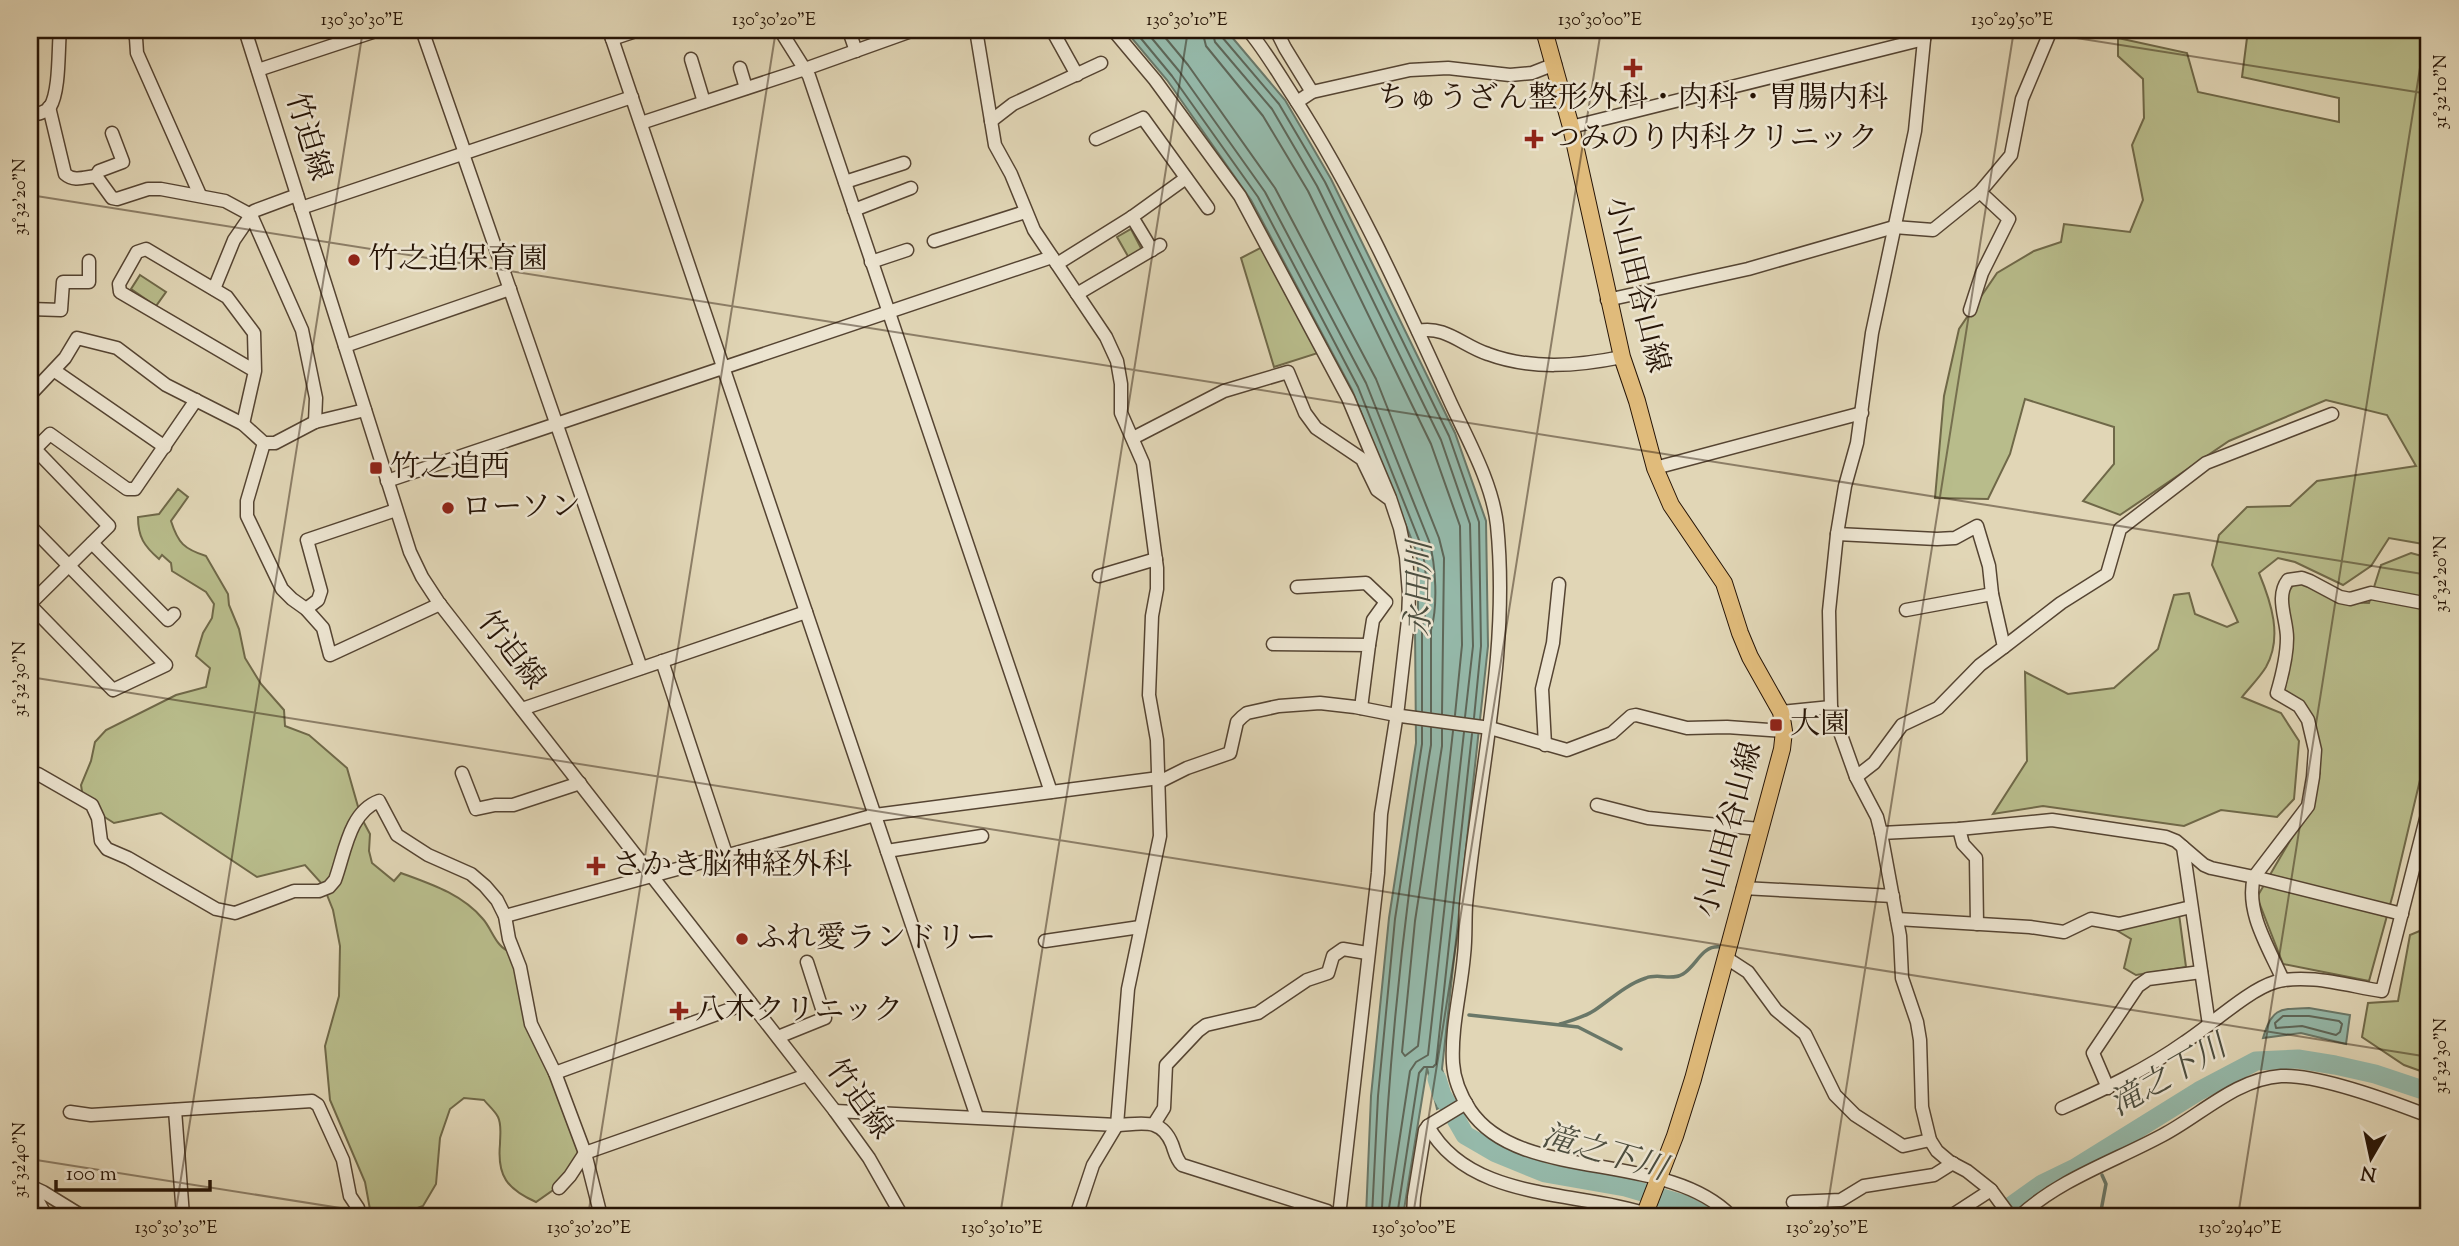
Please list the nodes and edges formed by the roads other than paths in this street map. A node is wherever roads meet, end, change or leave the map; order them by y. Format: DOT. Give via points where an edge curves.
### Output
graph roads {
  1 [pos="60,30"];
  2 [pos="132,30"];
  3 [pos="245,30"];
  4 [pos="379,30"];
  5 [pos="422,30"];
  6 [pos="639,30"];
  7 [pos="780,30"];
  8 [pos="871,30"];
  9 [pos="976,30"];
  10 [pos="1052,30"];
  11 [pos="1114,30"];
  12 [pos="1248,30"];
  13 [pos="1276,30"];
  14 [pos="1544,30"];
  15 [pos="2051,30"];
  16 [pos="849,31"];
  17 [pos="906,31"];
  18 [pos="611,34"];
  19 [pos="1924,34"];
  20 [pos="876,43"];
  21 [pos="856,51"];
  22 [pos="691,59"];
  23 [pos="1101,63"];
  24 [pos="1555,64"];
  25 [pos="740,68"];
  26 [pos="804,69"];
  27 [pos="258,70"];
  28 [pos="1077,75"];
  29 [pos="746,88"];
  30 [pos="1312,92"];
  31 [pos="632,97"];
  32 [pos="704,102"];
  33 [pos="1297,102"];
  34 [pos="49,107"];
  35 [pos="30,116"];
  36 [pos="991,121"];
  37 [pos="641,123"];
  38 [pos="1571,127"];
  39 [pos="112,133"];
  40 [pos="1096,139"];
  41 [pos="464,153"];
  42 [pos="904,163"];
  43 [pos="96,176"];
  44 [pos="1186,178"];
  45 [pos="845,183"];
  46 [pos="911,188"];
  47 [pos="1980,192"];
  48 [pos="200,195"];
  49 [pos="297,195"];
  50 [pos="301,208"];
  51 [pos="1208,208"];
  52 [pos="854,210"];
  53 [pos="1025,212"];
  54 [pos="251,215"];
  55 [pos="1132,217"];
  56 [pos="1894,227"];
  57 [pos="934,241"];
  58 [pos="907,250"];
  59 [pos="89,261"];
  60 [pos="1054,261"];
  61 [pos="871,262"];
  62 [pos="214,289"];
  63 [pos="510,289"];
  64 [pos="1077,294"];
  65 [pos="1607,300"];
  66 [pos="30,309"];
  67 [pos="1970,310"];
  68 [pos="888,313"];
  69 [pos="1418,331"];
  70 [pos="345,346"];
  71 [pos="1622,357"];
  72 [pos="724,368"];
  73 [pos="55,370"];
  74 [pos="255,371"];
  75 [pos="32,387"];
  76 [pos="196,400"];
  77 [pos="365,410"];
  78 [pos="1862,413"];
  79 [pos="2332,414"];
  80 [pos="315,422"];
  81 [pos="243,424"];
  82 [pos="557,424"];
  83 [pos="1133,438"];
  84 [pos="264,443"];
  85 [pos="32,446"];
  86 [pos="165,447"];
  87 [pos="1655,468"];
  88 [pos="387,481"];
  89 [pos="1390,498"];
  90 [pos="396,510"];
  91 [pos="30,526"];
  92 [pos="1836,534"];
  93 [pos="92,543"];
  94 [pos="1156,559"];
  95 [pos="69,566"];
  96 [pos="1099,576"];
  97 [pos="1559,584"];
  98 [pos="1297,587"];
  99 [pos="1992,594"];
  100 [pos="440,604"];
  101 [pos="2429,604"];
  102 [pos="30,605"];
  103 [pos="306,609"];
  104 [pos="1906,610"];
  105 [pos="806,612"];
  106 [pos="174,614"];
  107 [pos="1273,644"];
  108 [pos="1369,645"];
  109 [pos="2004,647"];
  110 [pos="662,661"];
  111 [pos="640,668"];
  112 [pos="1831,707"];
  113 [pos="1361,708"];
  114 [pos="522,709"];
  115 [pos="1781,712"];
  116 [pos="1399,716"];
  117 [pos="1490,728"];
  118 [pos="1784,731"];
  119 [pos="1545,745"];
  120 [pos="462,773"];
  121 [pos="30,774"];
  122 [pos="1856,777"];
  123 [pos="1159,780"];
  124 [pos="580,783"];
  125 [pos="1051,792"];
  126 [pos="1597,805"];
  127 [pos="2429,807"];
  128 [pos="875,815"];
  129 [pos="1759,829"];
  130 [pos="1959,829"];
  131 [pos="1881,833"];
  132 [pos="982,835"];
  133 [pos="2183,846"];
  134 [pos="887,851"];
  135 [pos="727,857"];
  136 [pos="653,877"];
  137 [pos="2254,877"];
  138 [pos="1743,888"];
  139 [pos="1893,895"];
  140 [pos="2191,907"];
  141 [pos="2402,914"];
  142 [pos="505,916"];
  143 [pos="1898,919"];
  144 [pos="1977,924"];
  145 [pos="1140,927"];
  146 [pos="1045,941"];
  147 [pos="1367,953"];
  148 [pos="1725,957"];
  149 [pos="807,962"];
  150 [pos="2201,972"];
  151 [pos="2283,980"];
  152 [pos="750,1002"];
  153 [pos="2210,1025"];
  154 [pos="778,1037"];
  155 [pos="555,1073"];
  156 [pos="807,1075"];
  157 [pos="2108,1088"];
  158 [pos="1466,1103"];
  159 [pos="2062,1108"];
  160 [pos="175,1110"];
  161 [pos="835,1111"];
  162 [pos="69,1112"];
  163 [pos="2429,1116"];
  164 [pos="977,1117"];
  165 [pos="1154,1124"];
  166 [pos="1117,1125"];
  167 [pos="1428,1126"];
  168 [pos="1930,1140"];
  169 [pos="586,1153"];
  170 [pos="1953,1163"];
  171 [pos="1658,1179"];
  172 [pos="30,1186"];
  173 [pos="559,1188"];
  174 [pos="1993,1193"];
  175 [pos="1793,1202"];
  176 [pos="1647,1214"];
  177 [pos="46,1216"];
  178 [pos="82,1216"];
  179 [pos="183,1216"];
  180 [pos="359,1216"];
  181 [pos="601,1216"];
  182 [pos="902,1216"];
  183 [pos="1076,1216"];
  184 [pos="1333,1216"];
  185 [pos="1339,1216"];
  186 [pos="1413,1216"];
  187 [pos="1731,1216"];
  188 [pos="1951,1216"];
  189 [pos="2010,1216"];
  190 [pos="2020,1216"];
  1 -- 34 [label="street"];
  2 -- 48 [label="street" via="137,53"];
  3 -- 27 [label="street, 竹迫線"];
  4 -- 27 [label="street"];
  5 -- 41 [label="street"];
  6 -- 18 [label="street"];
  7 -- 26 [label="street"];
  8 -- 20 [label="street"];
  9 -- 36 [label="street"];
  10 -- 28 [label="street"];
  11 -- 89 [label="street" via="1240,196 1348,398"];
  12 -- 33 [label="street"];
  13 -- 30 [label="street"];
  14 -- 24 [label="main road, 小山田谷山線"];
  15 -- 47 [label="street" via="2022,99 2011,155"];
  16 -- 21 [label="street"];
  17 -- 20 [label="street"];
  18 -- 31 [label="street"];
  19 -- 38 [label="street"];
  19 -- 56 [label="street" via="1915,131"];
  20 -- 21 [label="street"];
  21 -- 26 [label="street"];
  22 -- 32 [label="street"];
  23 -- 28 [label="street"];
  24 -- 30 [label="street" via="1510,75 1427,68"];
  24 -- 38 [label="main road, 小山田谷山線"];
  25 -- 29 [label="street"];
  26 -- 29 [label="street"];
  26 -- 45 [label="street"];
  27 -- 49 [label="street, 竹迫線"];
  28 -- 36 [label="street" via="1013,104"];
  29 -- 32 [label="street"];
  30 -- 33 [label="street"];
  31 -- 37 [label="street"];
  31 -- 41 [label="street"];
  32 -- 37 [label="street"];
  33 -- 69 [label="street" via="1357,208"];
  34 -- 35 [label="street"];
  34 -- 43 [label="street" via="65,174 74,179"];
  36 -- 53 [label="street" via="995,145"];
  37 -- 72 [label="street"];
  38 -- 65 [label="main road, 小山田谷山線"];
  39 -- 43 [label="street" via="123,162"];
  40 -- 44 [label="street" via="1143,118"];
  41 -- 50 [label="street"];
  41 -- 63 [label="street"];
  42 -- 45 [label="street"];
  43 -- 48 [label="street" via="117,199 148,188"];
  44 -- 51 [label="street"];
  44 -- 55 [label="street"];
  45 -- 52 [label="street"];
  46 -- 52 [label="street"];
  47 -- 56 [label="street" via="1933,230"];
  47 -- 67 [label="street" via="2009,219 1982,273"];
  48 -- 54 [label="street" via="225,201"];
  49 -- 50 [label="street, 竹迫線"];
  49 -- 54 [label="street"];
  50 -- 70 [label="street, 竹迫線"];
  52 -- 61 [label="street"];
  53 -- 57 [label="street"];
  53 -- 60 [label="street"];
  54 -- 62 [label="street" via="234,240"];
  54 -- 80 [label="street" via="302,330 314,388"];
  55 -- 60 [label="street"];
  55 -- 64 [label="street" via="1156,247"];
  56 -- 65 [label="street" via="1748,269"];
  56 -- 78 [label="street" via="1874,322"];
  58 -- 61 [label="street"];
  59 -- 66 [label="street" via="89,282 63,282 61,310"];
  60 -- 64 [label="street"];
  60 -- 68 [label="street"];
  61 -- 68 [label="street"];
  62 -- 74 [label="street" via="227,297 254,333"];
  62 -- 74 [label="street" via="146,249 137,252 118,284 120,292"];
  63 -- 70 [label="street"];
  63 -- 82 [label="street"];
  64 -- 83 [label="street" via="1117,361 1121,413"];
  65 -- 71 [label="main road, 小山田谷山線"];
  68 -- 72 [label="street"];
  68 -- 125 [label="street"];
  69 -- 71 [label="street" via="1439,331 1487,354 1543,364 1574,366"];
  69 -- 117 [label="street" via="1487,485 1496,519 1500,622"];
  70 -- 77 [label="street, 竹迫線"];
  71 -- 87 [label="main road, 小山田谷山線"];
  72 -- 82 [label="street"];
  72 -- 105 [label="street"];
  73 -- 75 [label="street"];
  73 -- 76 [label="street" via="77,338 117,348 166,385"];
  73 -- 86 [label="street"];
  74 -- 81 [label="street"];
  76 -- 81 [label="street"];
  76 -- 86 [label="street"];
  77 -- 80 [label="street"];
  77 -- 88 [label="street, 竹迫線"];
  78 -- 87 [label="street"];
  78 -- 92 [label="street"];
  79 -- 109 [label="street" via="2206,463 2120,529 2107,574"];
  80 -- 84 [label="street" via="275,443"];
  81 -- 84 [label="street"];
  82 -- 88 [label="street"];
  82 -- 111 [label="street"];
  83 -- 89 [label="street" via="1224,391 1288,372 1316,428 1362,459 1377,490"];
  83 -- 94 [label="street" via="1143,463"];
  84 -- 103 [label="street" via="247,516 282,589"];
  85 -- 86 [label="street" via="50,434 127,489 135,489"];
  85 -- 93 [label="street" via="109,526"];
  87 -- 115 [label="main road, 小山田谷山線" via="1671,505 1724,583 1750,657"];
  88 -- 90 [label="street, 竹迫線"];
  89 -- 116 [label="street" via="1406,557 1409,594"];
  90 -- 100 [label="street, 竹迫線" via="413,559"];
  90 -- 103 [label="street" via="307,540 321,591"];
  91 -- 95 [label="street"];
  92 -- 99 [label="street" via="1955,538 1977,526"];
  92 -- 112 [label="street" via="1829,611"];
  93 -- 95 [label="street"];
  93 -- 106 [label="street" via="168,620"];
  94 -- 96 [label="street"];
  94 -- 123 [label="street" via="1149,695"];
  95 -- 102 [label="street"];
  95 -- 102 [label="street" via="166,665 113,690"];
  97 -- 119 [label="street" via="1553,643 1542,689"];
  98 -- 108 [label="street" via="1366,583 1386,602 1374,620"];
  99 -- 104 [label="street"];
  99 -- 109 [label="street"];
  100 -- 103 [label="street" via="330,655 323,628"];
  100 -- 114 [label="street, 竹迫線"];
  101 -- 137 [label="street" via="2371,593 2340,597 2302,578 2285,583 2282,600 2287,642 2277,692 2299,706 2308,720 2315,750 2313,777 2308,806"];
  105 -- 110 [label="street"];
  105 -- 128 [label="street"];
  107 -- 108 [label="street"];
  108 -- 113 [label="street"];
  109 -- 122 [label="street" via="1938,708 1902,725 1874,763"];
  110 -- 111 [label="street"];
  110 -- 135 [label="street"];
  111 -- 114 [label="street"];
  112 -- 115 [label="street"];
  112 -- 122 [label="street"];
  113 -- 116 [label="street"];
  113 -- 123 [label="street" via="1307,704 1247,713 1237,722 1230,753"];
  114 -- 124 [label="street, 竹迫線"];
  115 -- 118 [label="main road, 小山田谷山線"];
  116 -- 117 [label="street"];
  116 -- 147 [label="street" via="1381,814"];
  117 -- 119 [label="street"];
  117 -- 158 [label="street" via="1454,1027 1453,1068"];
  118 -- 119 [label="street" via="1687,728 1636,715 1598,740 1567,750"];
  118 -- 129 [label="main road, 小山田谷山線"];
  120 -- 124 [label="street" via="476,809 513,805"];
  121 -- 142 [label="street" via="92,805 107,849 216,909 235,913 294,891 329,887 356,819 379,801 397,835 471,874 490,891"];
  122 -- 131 [label="street"];
  123 -- 125 [label="street"];
  123 -- 145 [label="street" via="1160,836"];
  124 -- 136 [label="street, 竹迫線"];
  125 -- 128 [label="street"];
  126 -- 129 [label="street" via="1648,818"];
  127 -- 141 [label="street"];
  128 -- 134 [label="street"];
  128 -- 135 [label="street"];
  129 -- 138 [label="main road, 小山田谷山線"];
  130 -- 131 [label="street"];
  130 -- 133 [label="street" via="2052,820 2166,837"];
  130 -- 144 [label="street" via="1976,858"];
  131 -- 139 [label="street"];
  132 -- 134 [label="street"];
  133 -- 137 [label="street" via="2204,865"];
  133 -- 140 [label="street"];
  134 -- 164 [label="street"];
  135 -- 136 [label="street"];
  136 -- 142 [label="street"];
  136 -- 152 [label="street, 竹迫線"];
  137 -- 141 [label="street"];
  137 -- 151 [label="street" via="2252,907"];
  138 -- 139 [label="street"];
  138 -- 148 [label="main road, 小山田谷山線"];
  139 -- 143 [label="street"];
  140 -- 144 [label="street" via="2119,924 2091,919 2064,932"];
  140 -- 150 [label="street"];
  141 -- 151 [label="street" via="2382,991 2308,979"];
  142 -- 155 [label="street" via="531,1024"];
  143 -- 144 [label="street"];
  143 -- 168 [label="street" via="1902,978 1917,1022 1922,1107"];
  145 -- 146 [label="street"];
  145 -- 166 [label="street" via="1128,989"];
  147 -- 165 [label="street" via="1343,949 1333,956 1328,973 1307,980 1268,1008 1198,1031 1166,1065 1164,1108"];
  147 -- 185 [label="street"];
  148 -- 168 [label="street" via="1748,972 1776,1010 1805,1034 1836,1095 1855,1115 1903,1146"];
  148 -- 171 [label="main road, 小山田谷山線" via="1693,1079"];
  149 -- 154 [label="street" via="825,1018"];
  150 -- 153 [label="street"];
  150 -- 157 [label="street" via="2148,979 2138,986 2093,1053"];
  151 -- 153 [label="street" via="2250,995"];
  152 -- 154 [label="street, 竹迫線"];
  152 -- 155 [label="street"];
  153 -- 157 [label="street"];
  154 -- 156 [label="street, 竹迫線"];
  155 -- 169 [label="street"];
  156 -- 161 [label="street, 竹迫線"];
  156 -- 169 [label="street"];
  157 -- 159 [label="street"];
  158 -- 167 [label="street"];
  158 -- 171 [label="street" via="1491,1131 1539,1154"];
  160 -- 162 [label="street"];
  160 -- 179 [label="street"];
  160 -- 180 [label="street" via="312,1101 340,1154"];
  161 -- 164 [label="street"];
  161 -- 182 [label="street, 竹迫線"];
  163 -- 190 [label="street" via="2318,1081 2282,1076 2259,1080 2164,1135 2070,1181"];
  164 -- 166 [label="street"];
  165 -- 166 [label="street"];
  165 -- 184 [label="street" via="1165,1130 1182,1165"];
  166 -- 183 [label="street" via="1093,1165"];
  167 -- 176 [label="street" via="1467,1166 1507,1186"];
  167 -- 186 [label="street"];
  168 -- 170 [label="street"];
  169 -- 173 [label="street"];
  169 -- 181 [label="street"];
  170 -- 174 [label="street"];
  170 -- 175 [label="street" via="1934,1175 1864,1186 1841,1200"];
  171 -- 176 [label="main road, 小山田谷山線"];
  171 -- 187 [label="street" via="1697,1193"];
  172 -- 177 [label="street"];
  172 -- 178 [label="street"];
  174 -- 188 [label="street"];
  174 -- 189 [label="street"];
}
